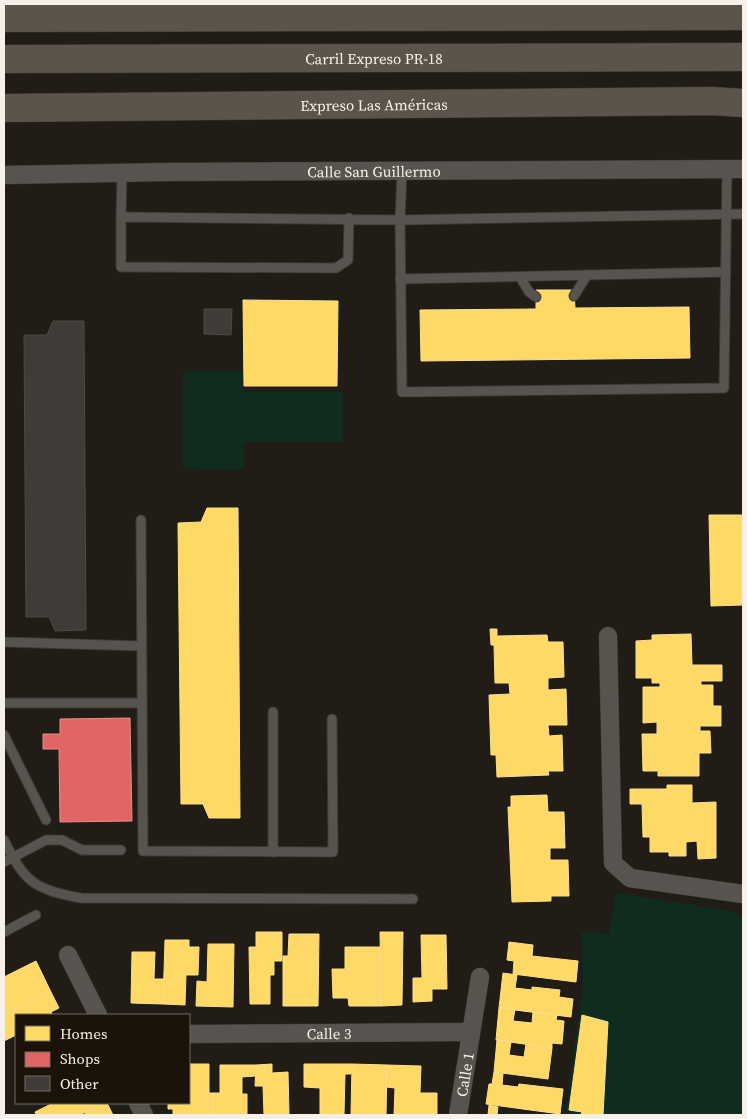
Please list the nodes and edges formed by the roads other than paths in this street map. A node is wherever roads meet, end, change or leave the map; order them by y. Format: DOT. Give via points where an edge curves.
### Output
graph roads {
  1 [pos="743,16"];
  2 [pos="4,18"];
  3 [pos="743,57"];
  4 [pos="4,59"];
  5 [pos="743,103"];
  6 [pos="4,108"];
  7 [pos="735,170"];
  8 [pos="402,171"];
  9 [pos="122,173"];
  10 [pos="4,175"];
  11 [pos="727,214"];
  12 [pos="743,214"];
  13 [pos="121,217"];
  14 [pos="349,218"];
  15 [pos="400,220"];
  16 [pos="726,272"];
  17 [pos="587,275"];
  18 [pos="520,276"];
  19 [pos="400,279"];
  20 [pos="574,296"];
  21 [pos="536,297"];
  22 [pos="141,520"];
  23 [pos="608,636"];
  24 [pos="4,642"];
  25 [pos="141,646"];
  26 [pos="4,703"];
  27 [pos="142,703"];
  28 [pos="273,712"];
  29 [pos="332,719"];
  30 [pos="4,735"];
  31 [pos="46,820"];
  32 [pos="4,840"];
  33 [pos="121,850"];
  34 [pos="273,852"];
  35 [pos="12,858"];
  36 [pos="4,862"];
  37 [pos="743,894"];
  38 [pos="413,899"];
  39 [pos="36,915"];
  40 [pos="4,932"];
  41 [pos="68,955"];
  42 [pos="480,977"];
  43 [pos="98,1014"];
  44 [pos="470,1032"];
  45 [pos="190,1034"];
  46 [pos="458,1115"];
  1 -- 2 [label="highway"];
  3 -- 4 [label="highway, Carril Expreso PR-18"];
  5 -- 6 [label="highway, Expreso Las Américas"];
  7 -- 8 [label="street, Calle San Guillermo"];
  7 -- 11 [label="lane"];
  8 -- 9 [label="street, Calle San Guillermo"];
  8 -- 15 [label="lane"];
  9 -- 10 [label="street, Calle San Guillermo"];
  9 -- 13 [label="lane"];
  11 -- 12 [label="lane"];
  11 -- 15 [label="lane"];
  11 -- 16 [label="lane"];
  13 -- 14 [label="lane"];
  13 -- 14 [label="lane" via="121,267 336,268 348,260"];
  14 -- 15 [label="lane"];
  15 -- 19 [label="lane"];
  16 -- 17 [label="lane"];
  16 -- 19 [label="lane" via="724,388 402,392"];
  17 -- 18 [label="lane"];
  17 -- 20 [label="lane"];
  18 -- 19 [label="lane"];
  18 -- 21 [label="lane" via="529,292"];
  22 -- 25 [label="lane"];
  23 -- 37 [label="street" via="613,863 630,878"];
  24 -- 25 [label="lane"];
  25 -- 27 [label="lane"];
  26 -- 27 [label="lane"];
  27 -- 34 [label="lane" via="142,851"];
  28 -- 34 [label="lane"];
  29 -- 34 [label="lane" via="333,852"];
  30 -- 31 [label="lane"];
  32 -- 35 [label="lane"];
  33 -- 35 [label="lane" via="82,850 62,840 46,840"];
  35 -- 36 [label="lane"];
  35 -- 38 [label="lane" via="26,877 48,892 80,898"];
  39 -- 40 [label="lane"];
  41 -- 43 [label="street"];
  42 -- 44 [label="street, Calle 1"];
  44 -- 45 [label="street, Calle 3"];
  44 -- 46 [label="street, Calle 1"];
}
